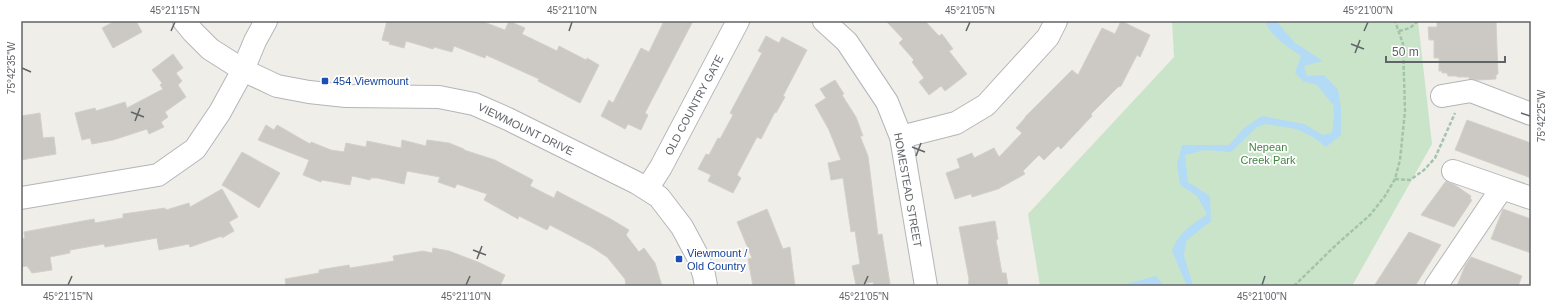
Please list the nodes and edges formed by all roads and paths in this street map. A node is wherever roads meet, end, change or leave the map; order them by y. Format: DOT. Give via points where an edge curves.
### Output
graph roads {
  1 [pos="184,21"];
  2 [pos="266,21"];
  3 [pos="738,21"];
  4 [pos="824,21"];
  5 [pos="1056,21"];
  6 [pos="1395,21"];
  7 [pos="1418,21"];
  8 [pos="1399,31"];
  9 [pos="243,70"];
  10 [pos="1449,94"];
  11 [pos="1531,114"];
  12 [pos="901,137"];
  13 [pos="1453,171"];
  14 [pos="1395,178"];
  15 [pos="1502,188"];
  16 [pos="647,189"];
  17 [pos="21,198"];
  18 [pos="1531,198"];
  19 [pos="706,286"];
  20 [pos="926,286"];
  21 [pos="1294,286"];
  22 [pos="1436,286"];
  1 -- 9 [label="street, VIEWMOUNT DRIVE" via="210,49"];
  2 -- 9 [label="street"];
  3 -- 16 [label="street, OLD COUNTRY GATE"];
  4 -- 12 [label="street, HOMESTEAD STREET" via="847,42 887,102"];
  5 -- 12 [label="street" via="1048,38 986,105 956,123"];
  6 -- 8 [label="path"];
  7 -- 8 [label="path" via="1410,28"];
  8 -- 14 [label="path" via="1403,44 1405,111 1400,160"];
  9 -- 16 [label="street, VIEWMOUNT DRIVE" via="277,86 309,92 346,96 439,97 474,104"];
  9 -- 17 [label="street" via="220,112 195,149 158,174"];
  10 -- 11 [label="street" via="1471,91"];
  10 -- 14 [label="path" via="1456,110 1435,158 1410,180"];
  12 -- 20 [label="street, HOMESTEAD STREET"];
  13 -- 15 [label="street"];
  14 -- 21 [label="path" via="1386,196 1370,215"];
  15 -- 18 [label="street"];
  15 -- 22 [label="street"];
  16 -- 19 [label="street, VIEWMOUNT DRIVE" via="659,197 682,227 698,257"];
}
